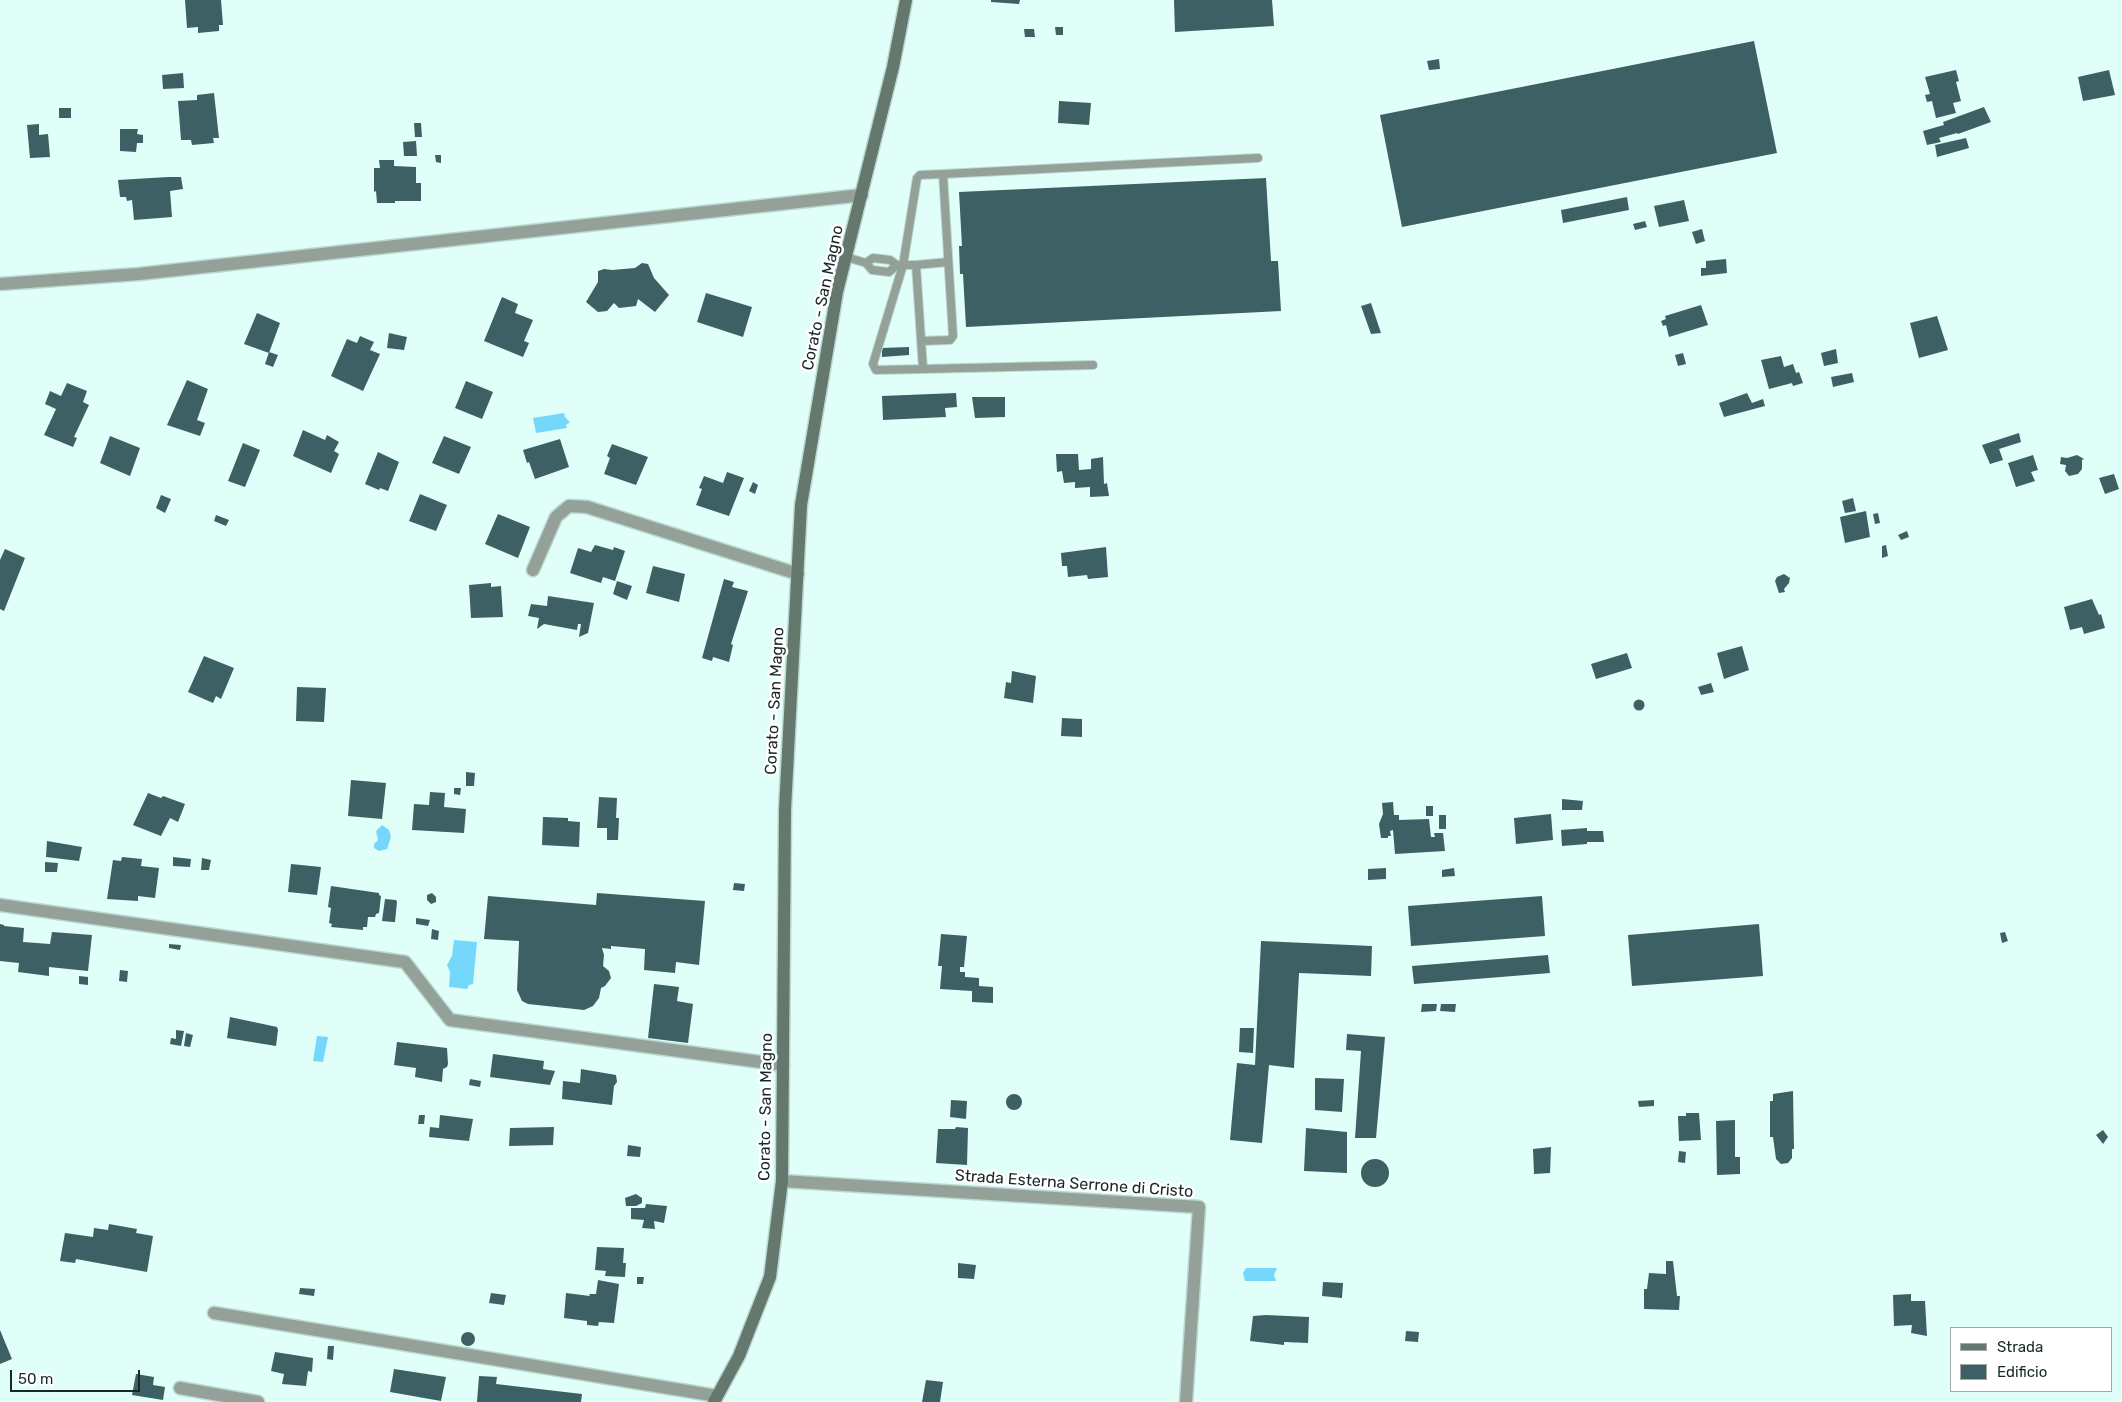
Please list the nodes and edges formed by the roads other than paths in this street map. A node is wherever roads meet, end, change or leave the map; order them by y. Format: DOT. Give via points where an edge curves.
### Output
graph roads {
  1 [pos="906,0"];
  2 [pos="1258,158"];
  3 [pos="943,174"];
  4 [pos="862,195"];
  5 [pos="846,257"];
  6 [pos="948,262"];
  7 [pos="866,263"];
  8 [pos="900,265"];
  9 [pos="916,265"];
  10 [pos="0,284"];
  11 [pos="921,341"];
  12 [pos="1093,365"];
  13 [pos="923,369"];
  14 [pos="533,570"];
  15 [pos="798,574"];
  16 [pos="0,905"];
  17 [pos="783,1065"];
  18 [pos="782,1181"];
  19 [pos="214,1313"];
  20 [pos="180,1388"];
  21 [pos="716,1399"];
  22 [pos="258,1402"];
  23 [pos="1186,1402"];
  1 -- 4 [label="main road, Corato - San Magno"];
  2 -- 3 [label="lane"];
  3 -- 6 [label="lane"];
  3 -- 8 [label="lane" via="920,175 917,178"];
  4 -- 5 [label="main road, Corato - San Magno"];
  4 -- 10 [label="street" via="139,274"];
  5 -- 7 [label="lane"];
  5 -- 15 [label="main road, Corato - San Magno" via="801,505"];
  6 -- 9 [label="lane"];
  6 -- 11 [label="lane" via="954,336 950,340"];
  7 -- 8 [label="lane" via="873,258"];
  7 -- 8 [label="lane" via="872,270 889,272"];
  8 -- 9 [label="lane"];
  8 -- 13 [label="lane" via="873,364 876,370"];
  9 -- 11 [label="lane"];
  11 -- 13 [label="lane"];
  12 -- 13 [label="lane"];
  14 -- 15 [label="street" via="556,517 569,506 587,507"];
  15 -- 17 [label="main road, Corato - San Magno" via="785,809"];
  16 -- 17 [label="street" via="405,962 450,1020"];
  17 -- 18 [label="main road, Corato - San Magno"];
  18 -- 21 [label="main road, Corato - San Magno" via="770,1277 739,1356"];
  18 -- 23 [label="street, Strada Esterna Serrone di Cristo" via="1199,1207"];
  19 -- 21 [label="street"];
  20 -- 22 [label="street"];
}
